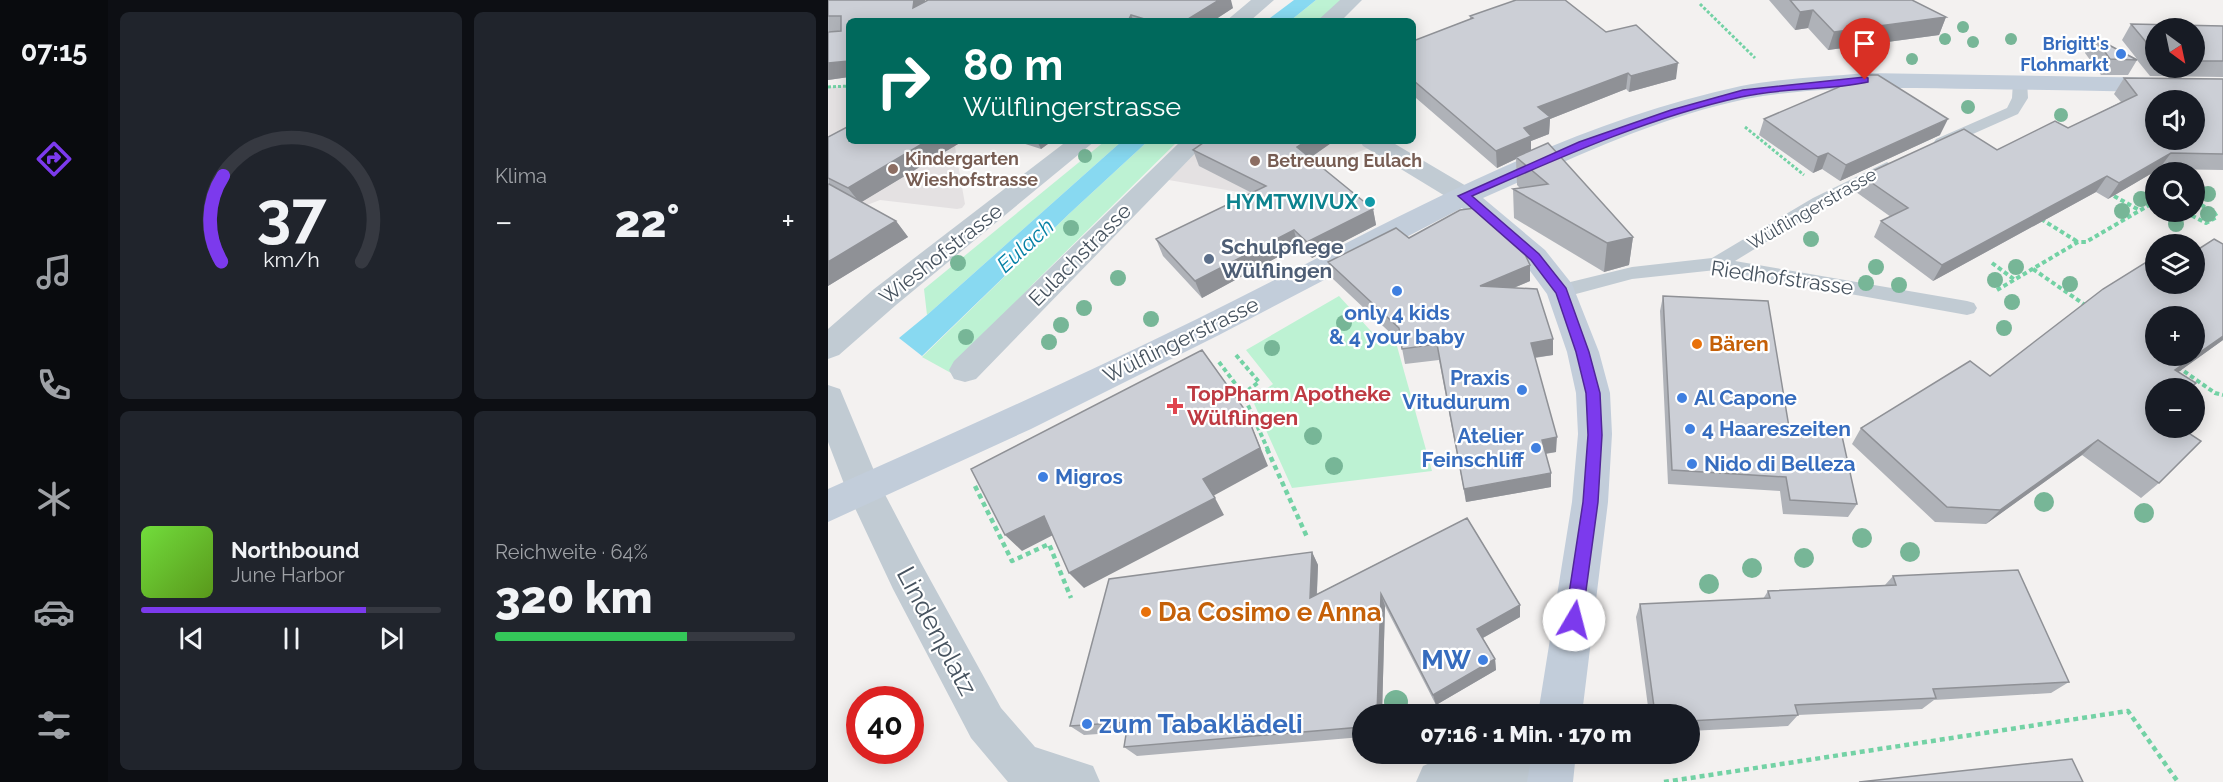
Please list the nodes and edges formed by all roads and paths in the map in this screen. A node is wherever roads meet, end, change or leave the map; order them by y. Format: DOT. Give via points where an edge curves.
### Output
graph roads {
  1 [pos="1264,0"];
  2 [pos="1352,0"];
  3 [pos="1700,4"];
  4 [pos="1241,18"];
  5 [pos="1331,18"];
  6 [pos="1755,57"];
  7 [pos="2020,82"];
  8 [pos="846,86"];
  9 [pos="2223,86"];
  10 [pos="828,87"];
  11 [pos="1738,121"];
  12 [pos="1079,144"];
  13 [pos="1192,144"];
  14 [pos="1377,144"];
  15 [pos="1929,147"];
  16 [pos="1900,161"];
  17 [pos="1464,196"];
  18 [pos="1831,196"];
  19 [pos="2114,196"];
  20 [pos="2145,207"];
  21 [pos="2205,207"];
  22 [pos="2139,211"];
  23 [pos="2039,217"];
  24 [pos="2202,222"];
  25 [pos="2078,242"];
  26 [pos="1992,263"];
  27 [pos="1716,264"];
  28 [pos="2032,269"];
  29 [pos="2015,280"];
  30 [pos="1562,291"];
  31 [pos="1967,308"];
  32 [pos="2089,308"];
  33 [pos="828,347"];
  34 [pos="1234,353"];
  35 [pos="1214,356"];
  36 [pos="2175,366"];
  37 [pos="965,370"];
  38 [pos="1243,394"];
  39 [pos="2223,394"];
  40 [pos="828,398"];
  41 [pos="975,486"];
  42 [pos="864,489"];
  43 [pos="828,506"];
  44 [pos="1307,537"];
  45 [pos="1071,598"];
  46 [pos="1561,704"];
  47 [pos="1552,764"];
  48 [pos="1012,773"];
  49 [pos="1077,782"];
  50 [pos="1439,782"];
  51 [pos="1540,782"];
  52 [pos="1550,782"];
  53 [pos="1664,782"];
  54 [pos="2178,782"];
  1 -- 4 [label="street"];
  2 -- 5 [label="street"];
  3 -- 6 [label="path"];
  7 -- 9 [label="street, Wülflingerstrasse"];
  7 -- 15 [label="lane" via="2020,98 2013,111"];
  7 -- 17 [label="street, Wülflingerstrasse" via="1865,80 1743,93 1582,144"];
  8 -- 10 [label="path"];
  11 -- 18 [label="path"];
  12 -- 33 [label="street, Wieshofstrasse" via="885,297"];
  13 -- 37 [label="street, Eulachstrasse"];
  14 -- 17 [label="street"];
  16 -- 18 [label="lane, Wülflingerstrasse"];
  17 -- 30 [label="street" via="1535,257"];
  17 -- 42 [label="street, Wülflingerstrasse" via="1208,327"];
  18 -- 27 [label="lane, Wülflingerstrasse"];
  19 -- 22 [label="path"];
  20 -- 22 [label="path"];
  21 -- 24 [label="path" via="2217,217 2206,224"];
  22 -- 25 [label="path" via="2086,242"];
  23 -- 25 [label="path"];
  25 -- 28 [label="path"];
  26 -- 29 [label="path"];
  27 -- 30 [label="lane, Riedhofstrasse" via="1632,273"];
  27 -- 31 [label="lane, Riedhofstrasse"];
  28 -- 29 [label="path"];
  28 -- 32 [label="path"];
  29 -- 31 [label="path"];
  30 -- 46 [label="street" via="1593,393 1595,435 1590,502"];
  34 -- 38 [label="path" via="1259,382"];
  35 -- 38 [label="path"];
  36 -- 39 [label="path" via="2215,393"];
  38 -- 44 [label="path"];
  40 -- 42 [label="street"];
  41 -- 45 [label="path" via="1012,561 1049,544"];
  42 -- 43 [label="street, Wülflingerstrasse"];
  42 -- 48 [label="street, Lindenplatz"];
  47 -- 52 [label="street"];
  48 -- 49 [label="street, Lindenplatz"];
  50 -- 51 [label="street"];
  53 -- 54 [label="path" via="2128,711"];
}
